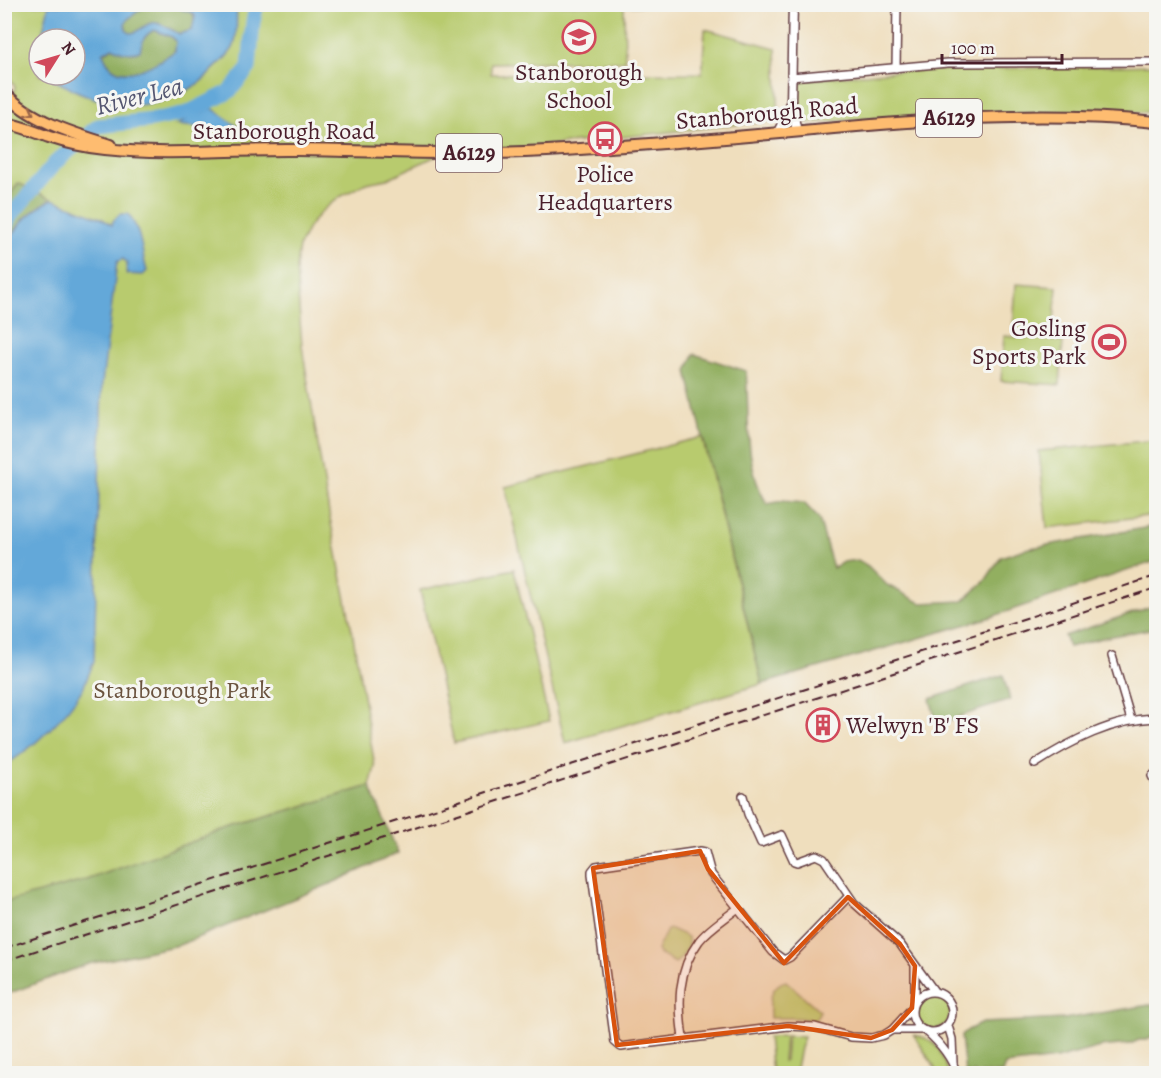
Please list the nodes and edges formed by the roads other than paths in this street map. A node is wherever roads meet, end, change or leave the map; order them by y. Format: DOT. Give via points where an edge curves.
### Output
graph roads {
  1 [pos="793,4"];
  2 [pos="897,4"];
  3 [pos="1156,62"];
  4 [pos="896,68"];
  5 [pos="791,77"];
  6 [pos="4,94"];
  7 [pos="791,102"];
  8 [pos="4,106"];
  9 [pos="1156,122"];
  10 [pos="4,123"];
  11 [pos="797,132"];
  12 [pos="777,133"];
  13 [pos="94,144"];
  14 [pos="1112,656"];
  15 [pos="1156,718"];
  16 [pos="1131,720"];
  17 [pos="1035,764"];
  18 [pos="1156,773"];
  19 [pos="1156,784"];
  20 [pos="743,796"];
  21 [pos="848,897"];
  22 [pos="738,908"];
  23 [pos="915,966"];
  24 [pos="934,991"];
  25 [pos="914,1004"];
  26 [pos="948,1026"];
  27 [pos="892,1030"];
  28 [pos="924,1030"];
  29 [pos="683,1038"];
  30 [pos="953,1063"];
  31 [pos="957,1074"];
  1 -- 5 [label="street"];
  2 -- 4 [label="street"];
  3 -- 4 [label="street" via="948,63"];
  4 -- 5 [label="street"];
  5 -- 7 [label="street"];
  6 -- 8 [label="main road"];
  6 -- 13 [label="main road, A6129, one-way" via="31,114"];
  7 -- 11 [label="street"];
  7 -- 12 [label="street"];
  9 -- 11 [label="main road, Stanborough Road / A6129" via="1049,116 963,118"];
  10 -- 13 [label="main road, A6129" via="50,138"];
  11 -- 12 [label="main road, Stanborough Road / A6129"];
  12 -- 13 [label="main road, Stanborough Road / A6129" via="508,153 129,150"];
  14 -- 16 [label="street"];
  15 -- 16 [label="street"];
  16 -- 17 [label="street" via="1083,737"];
  18 -- 19 [label="street" via="1152,776"];
  20 -- 21 [label="street" via="761,843 782,835 794,861 820,856"];
  21 -- 22 [label="street" via="784,960"];
  21 -- 23 [label="street" via="900,944"];
  22 -- 29 [label="street" via="699,941 682,975 679,1002"];
  22 -- 29 [label="street" via="711,874 705,852 608,863 592,871 615,1042 621,1047"];
  23 -- 24 [label="street"];
  23 -- 25 [label="street"];
  24 -- 25 [label="street" via="923,994"];
  24 -- 26 [label="street" via="946,996 952,1007"];
  25 -- 27 [label="street"];
  25 -- 28 [label="street" via="914,1020"];
  26 -- 28 [label="street" via="938,1032"];
  26 -- 30 [label="street"];
  27 -- 28 [label="street"];
  27 -- 29 [label="street" via="861,1039 815,1027 788,1026"];
  28 -- 30 [label="street" via="940,1043"];
  30 -- 31 [label="street"];
}
